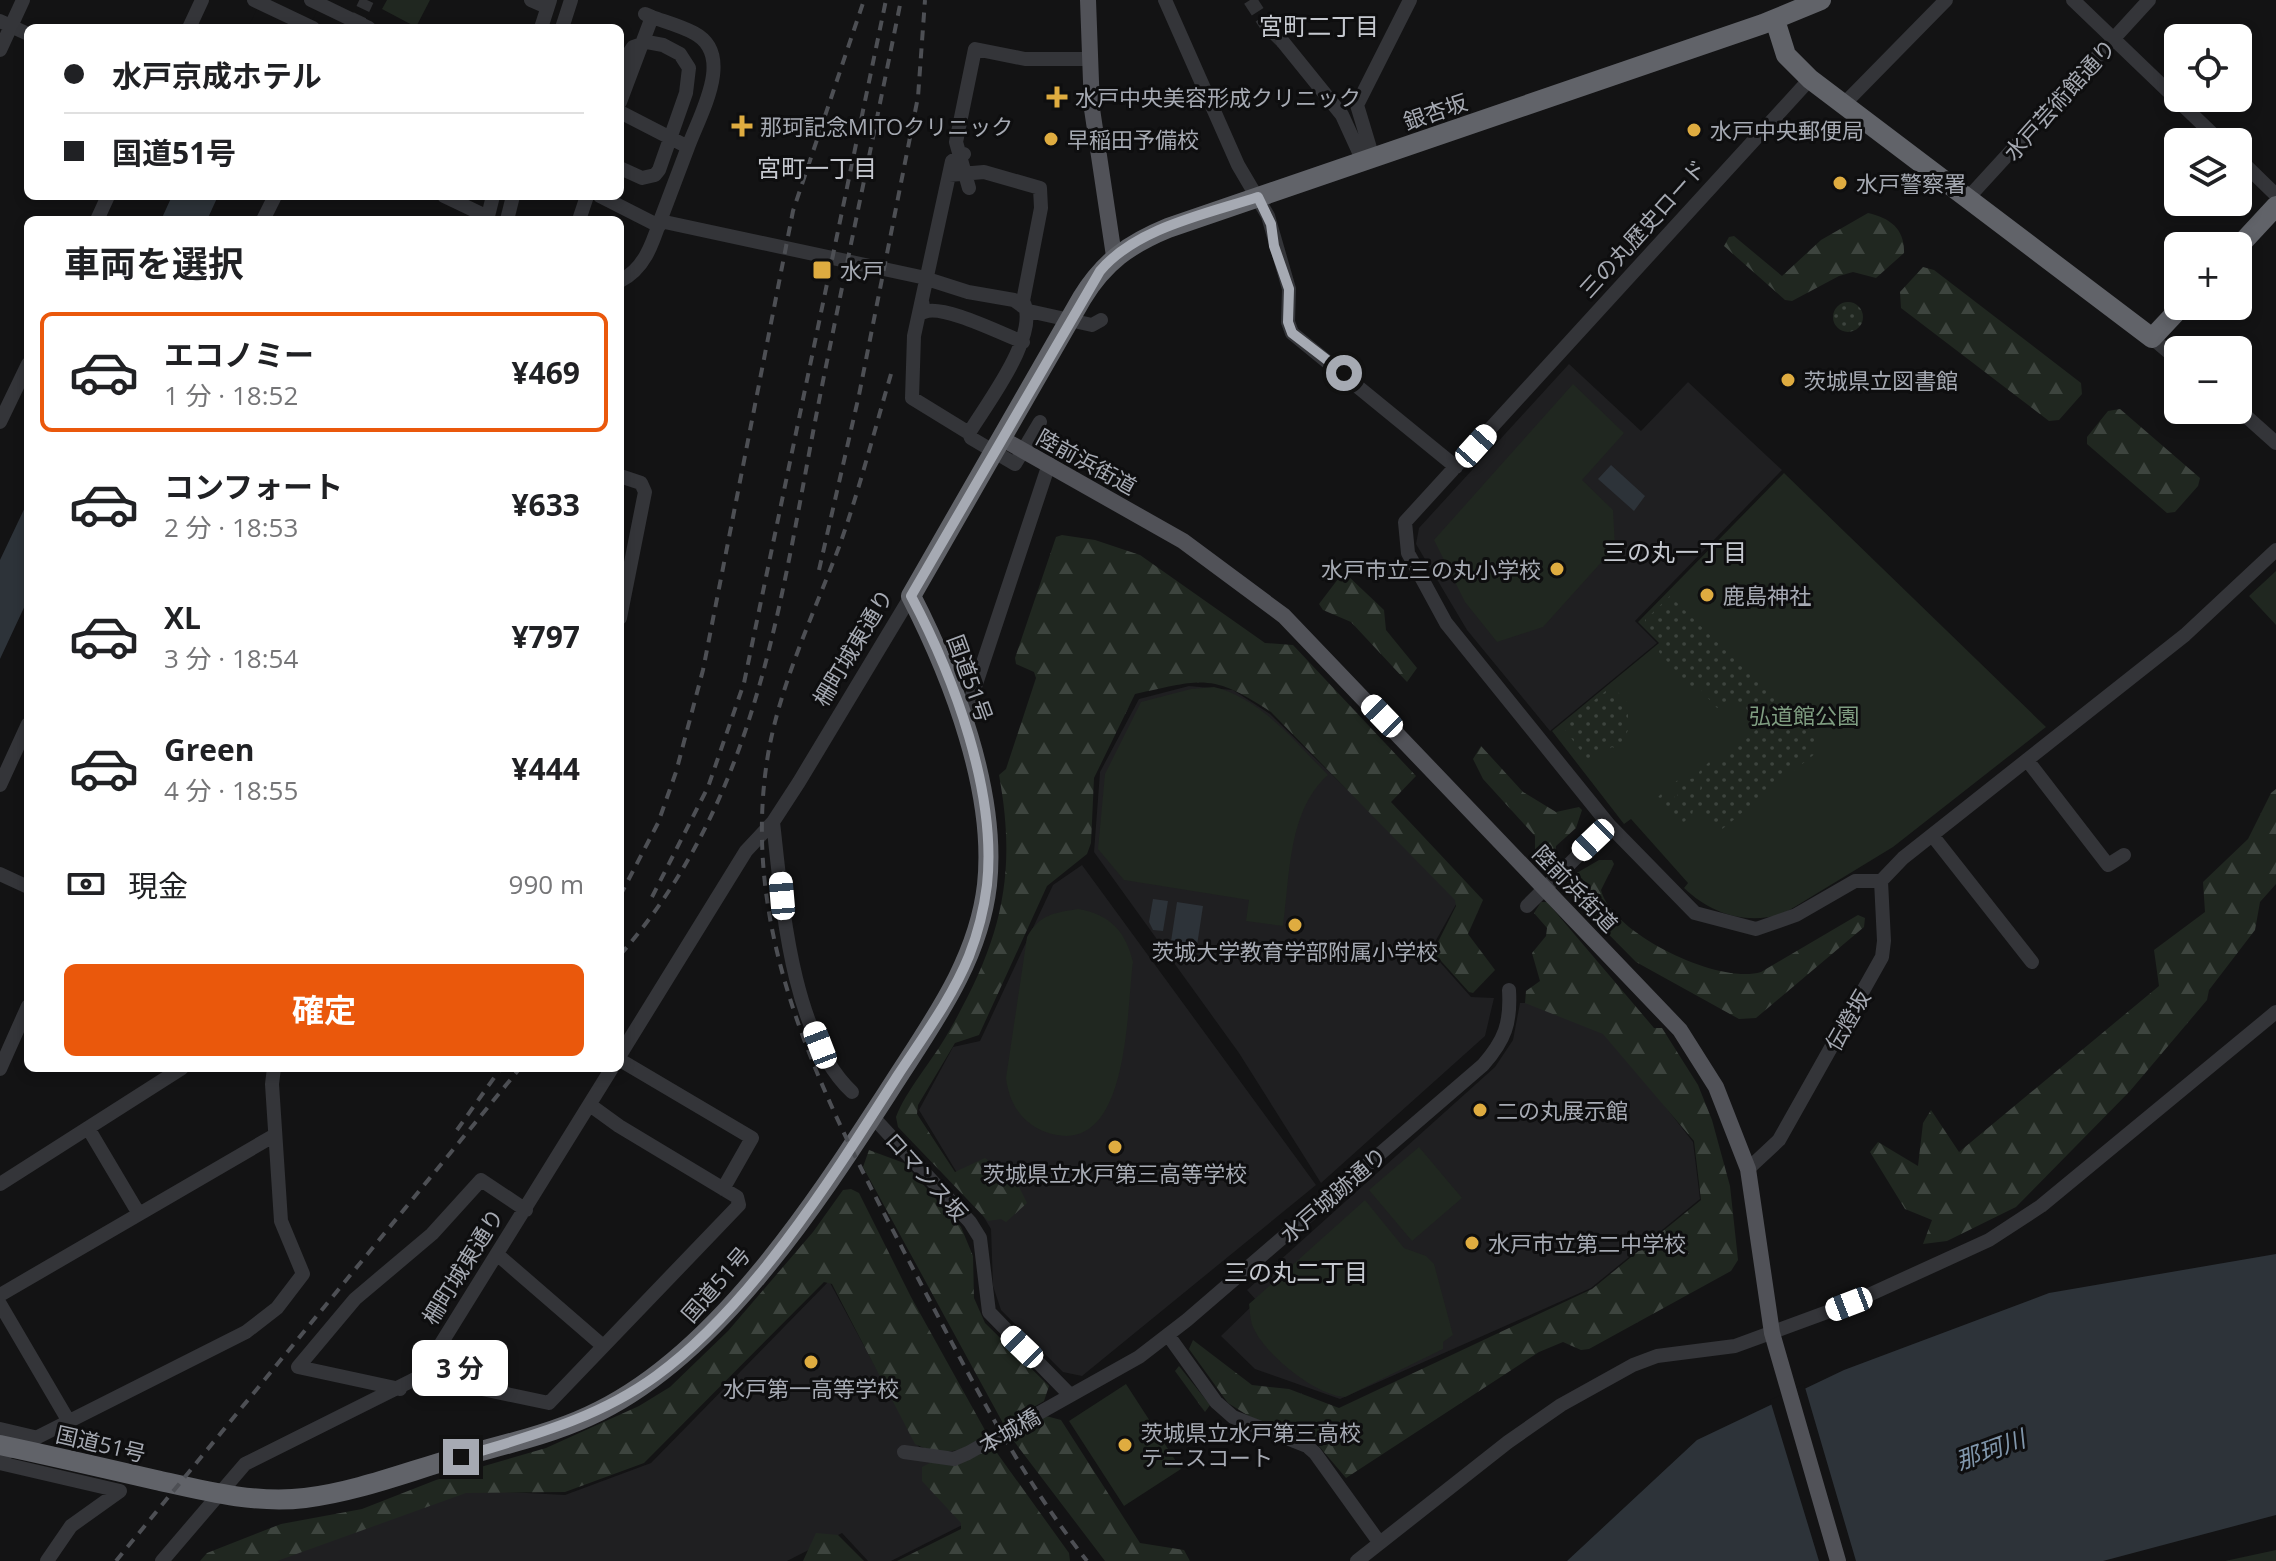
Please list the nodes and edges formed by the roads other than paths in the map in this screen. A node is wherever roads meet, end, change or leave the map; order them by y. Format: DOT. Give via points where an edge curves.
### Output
graph roads {
  1 [pos="23,0"];
  2 [pos="202,0"];
  3 [pos="254,0"];
  4 [pos="311,0"];
  5 [pos="531,0"];
  6 [pos="571,0"];
  7 [pos="1088,0"];
  8 [pos="1165,0"];
  9 [pos="1410,0"];
  10 [pos="1821,0"];
  11 [pos="1946,0"];
  12 [pos="2073,0"];
  13 [pos="2149,0"];
  14 [pos="548,4"];
  15 [pos="1775,20"];
  16 [pos="6,24"];
  17 [pos="191,24"];
  18 [pos="305,24"];
  19 [pos="361,24"];
  20 [pos="542,24"];
  21 [pos="563,24"];
  22 [pos="2114,38"];
  23 [pos="1283,42"];
  24 [pos="0,50"];
  25 [pos="1088,59"];
  26 [pos="624,61"];
  27 [pos="1810,79"];
  28 [pos="624,90"];
  29 [pos="1844,104"];
  30 [pos="624,114"];
  31 [pos="2207,128"];
  32 [pos="688,147"];
  33 [pos="964,154"];
  34 [pos="1368,160"];
  35 [pos="624,170"];
  36 [pos="2252,172"];
  37 [pos="949,175"];
  38 [pos="969,188"];
  39 [pos="2276,195"];
  40 [pos="1258,197"];
  41 [pos="1968,198"];
  42 [pos="452,200"];
  43 [pos="609,200"];
  44 [pos="2276,206"];
  45 [pos="483,216"];
  46 [pos="660,224"];
  47 [pos="2252,232"];
  48 [pos="1114,256"];
  49 [pos="624,278"];
  50 [pos="924,278"];
  51 [pos="922,301"];
  52 [pos="1029,311"];
  53 [pos="2169,320"];
  54 [pos="1096,326"];
  55 [pos="2152,338"];
  56 [pos="1023,342"];
  57 [pos="2164,348"];
  58 [pos="24,370"];
  59 [pos="5,399"];
  60 [pos="0,422"];
  61 [pos="1040,422"];
  62 [pos="2252,422"];
  63 [pos="1001,438"];
  64 [pos="974,442"];
  65 [pos="2276,443"];
  66 [pos="1049,464"];
  67 [pos="1456,467"];
  68 [pos="624,477"];
  69 [pos="2276,550"];
  70 [pos="911,596"];
  71 [pos="624,598"];
  72 [pos="962,724"];
  73 [pos="24,733"];
  74 [pos="2027,760"];
  75 [pos="0,785"];
  76 [pos="773,822"];
  77 [pos="1609,825"];
  78 [pos="1932,835"];
  79 [pos="2124,855"];
  80 [pos="0,874"];
  81 [pos="1881,881"];
  82 [pos="24,885"];
  83 [pos="1529,904"];
  84 [pos="2032,962"];
  85 [pos="1509,990"];
  86 [pos="2276,1012"];
  87 [pos="24,1015"];
  88 [pos="624,1050"];
  89 [pos="624,1059"];
  90 [pos="0,1069"];
  91 [pos="176,1072"];
  92 [pos="274,1072"];
  93 [pos="610,1072"];
  94 [pos="852,1092"];
  95 [pos="590,1105"];
  96 [pos="872,1116"];
  97 [pos="88,1128"];
  98 [pos="275,1135"];
  99 [pos="1748,1169"];
  100 [pos="0,1184"];
  101 [pos="723,1189"];
  102 [pos="526,1210"];
  103 [pos="139,1214"];
  104 [pos="498,1255"];
  105 [pos="0,1295"];
  106 [pos="0,1304"];
  107 [pos="1772,1333"];
  108 [pos="1168,1335"];
  109 [pos="603,1346"];
  110 [pos="421,1376"];
  111 [pos="400,1389"];
  112 [pos="1069,1394"];
  113 [pos="68,1420"];
  114 [pos="0,1429"];
  115 [pos="34,1437"];
  116 [pos="0,1445"];
  117 [pos="904,1452"];
  118 [pos="0,1456"];
  119 [pos="0,1463"];
  120 [pos="1379,1542"];
  121 [pos="47,1561"];
  122 [pos="162,1561"];
  123 [pos="1357,1561"];
  124 [pos="1838,1561"];
  1 -- 16 [label="street"];
  2 -- 17 [label="street"];
  3 -- 18 [label="street"];
  4 -- 19 [label="street"];
  5 -- 14 [label="street"];
  6 -- 21 [label="street"];
  7 -- 25 [label="main road"];
  8 -- 40 [label="street" via="1238,165"];
  9 -- 34 [label="street" via="1357,105"];
  10 -- 15 [label="highway, 銀杏坂"];
  11 -- 29 [label="street"];
  12 -- 22 [label="street"];
  13 -- 22 [label="street, 水戸芸術館通り"];
  14 -- 20 [label="street"];
  15 -- 27 [label="highway" via="1786,55"];
  15 -- 34 [label="highway, 銀杏坂"];
  16 -- 24 [label="street"];
  22 -- 31 [label="street"];
  22 -- 41 [label="street, 水戸芸術館通り"];
  23 -- 34 [label="street" via="1342,115"];
  25 -- 38 [label="street" via="1025,59 975,49 956,142"];
  25 -- 48 [label="main road"];
  26 -- 35 [label="street" via="633,47 653,42 680,54 689,68 686,93 659,170 642,178"];
  27 -- 29 [label="highway"];
  27 -- 67 [label="street, 三の丸歴史ロード"];
  28 -- 32 [label="street" via="648,16 696,34 710,47 713,79"];
  29 -- 41 [label="highway"];
  30 -- 32 [label="street"];
  32 -- 46 [label="street"];
  33 -- 37 [label="street" via="952,161"];
  34 -- 40 [label="highway, 銀杏坂"];
  36 -- 39 [label="street"];
  37 -- 50 [label="street"];
  37 -- 52 [label="street" via="1013,175 1040,188 1023,301"];
  40 -- 48 [label="highway, 銀杏坂" via="1152,235"];
  40 -- 67 [label="street" via="1289,289 1292,333"];
  41 -- 55 [label="highway"];
  42 -- 45 [label="street"];
  43 -- 46 [label="street"];
  44 -- 47 [label="highway"];
  46 -- 49 [label="street" via="643,261"];
  46 -- 50 [label="street"];
  48 -- 63 [label="highway, 柵町城東通り" via="1092,282"];
  50 -- 51 [label="street"];
  50 -- 52 [label="street" via="1014,300"];
  51 -- 56 [label="street" via="924,312 963,318"];
  51 -- 64 [label="street" via="914,336 912,398"];
  52 -- 54 [label="street"];
  52 -- 56 [label="street"];
  53 -- 55 [label="highway"];
  55 -- 57 [label="street"];
  56 -- 64 [label="street"];
  58 -- 59 [label="street"];
  59 -- 60 [label="street"];
  61 -- 64 [label="street" via="1015,464"];
  62 -- 65 [label="street"];
  63 -- 66 [label="main road, 陸前浜街道"];
  63 -- 70 [label="highway, 柵町城東通り"];
  66 -- 72 [label="street"];
  66 -- 99 [label="main road, 陸前浜街道" via="1215,561 1307,638 1680,1030 1716,1087"];
  67 -- 77 [label="street, 三の丸歴史ロード" via="1405,522 1408,553 1446,623"];
  68 -- 71 [label="street" via="641,483 645,492"];
  69 -- 74 [label="street" via="2185,635"];
  70 -- 72 [label="highway, 国道51号"];
  70 -- 76 [label="street, 柵町城東通り"];
  72 -- 96 [label="highway, 国道51号" via="987,820 983,909 958,980"];
  73 -- 75 [label="street"];
  74 -- 78 [label="street"];
  74 -- 79 [label="street" via="2108,865"];
  76 -- 88 [label="street, 柵町城東通り" via="740,859"];
  76 -- 94 [label="street" via="794,972 820,1045"];
  77 -- 81 [label="street, 三の丸歴史ロード" via="1695,913 1743,928 1769,927 1855,881"];
  77 -- 83 [label="street"];
  78 -- 81 [label="street"];
  78 -- 84 [label="street"];
  80 -- 82 [label="street"];
  81 -- 99 [label="street, 伝燈坂" via="1882,957 1779,1140"];
  85 -- 108 [label="street, 水戸城跡通り" via="1508,1031 1483,1065"];
  86 -- 107 [label="street" via="2017,1224 1905,1281"];
  87 -- 90 [label="street"];
  89 -- 101 [label="street" via="752,1138"];
  91 -- 97 [label="street"];
  92 -- 98 [label="street"];
  93 -- 95 [label="street, 柵町城東通り"];
  95 -- 101 [label="street"];
  95 -- 102 [label="street, 柵町城東通り"];
  96 -- 112 [label="street, ロマンス坂" via="980,1238 989,1312"];
  96 -- 116 [label="highway, 国道51号" via="758,1274 691,1347 624,1398 588,1417 345,1491 304,1498 206,1491"];
  97 -- 100 [label="street"];
  97 -- 103 [label="street"];
  98 -- 103 [label="street"];
  98 -- 113 [label="street" via="281,1221 301,1265 300,1282 246,1332"];
  99 -- 107 [label="main road, 陸前浜街道"];
  101 -- 109 [label="street" via="737,1197 739,1205"];
  102 -- 104 [label="street, 柵町城東通り"];
  102 -- 111 [label="street" via="481,1180 432,1234 355,1299 298,1367"];
  103 -- 105 [label="street"];
  104 -- 109 [label="street"];
  104 -- 110 [label="street, 柵町城東通り"];
  106 -- 113 [label="street"];
  107 -- 120 [label="street" via="1735,1346 1657,1356 1605,1379 1508,1442"];
  107 -- 124 [label="main road, 陸前浜街道"];
  108 -- 112 [label="street, 水戸城跡通り" via="1139,1357"];
  108 -- 120 [label="street" via="1216,1402 1233,1417 1307,1446"];
  109 -- 110 [label="street" via="549,1403"];
  110 -- 111 [label="street, 柵町城東通り"];
  111 -- 122 [label="street, 柵町城東通り" via="245,1464"];
  112 -- 117 [label="street, 本城橋" via="954,1459"];
  113 -- 115 [label="street"];
  114 -- 115 [label="street"];
  115 -- 118 [label="street"];
  119 -- 121 [label="street" via="120,1491 71,1526"];
  120 -- 123 [label="street"];
}
